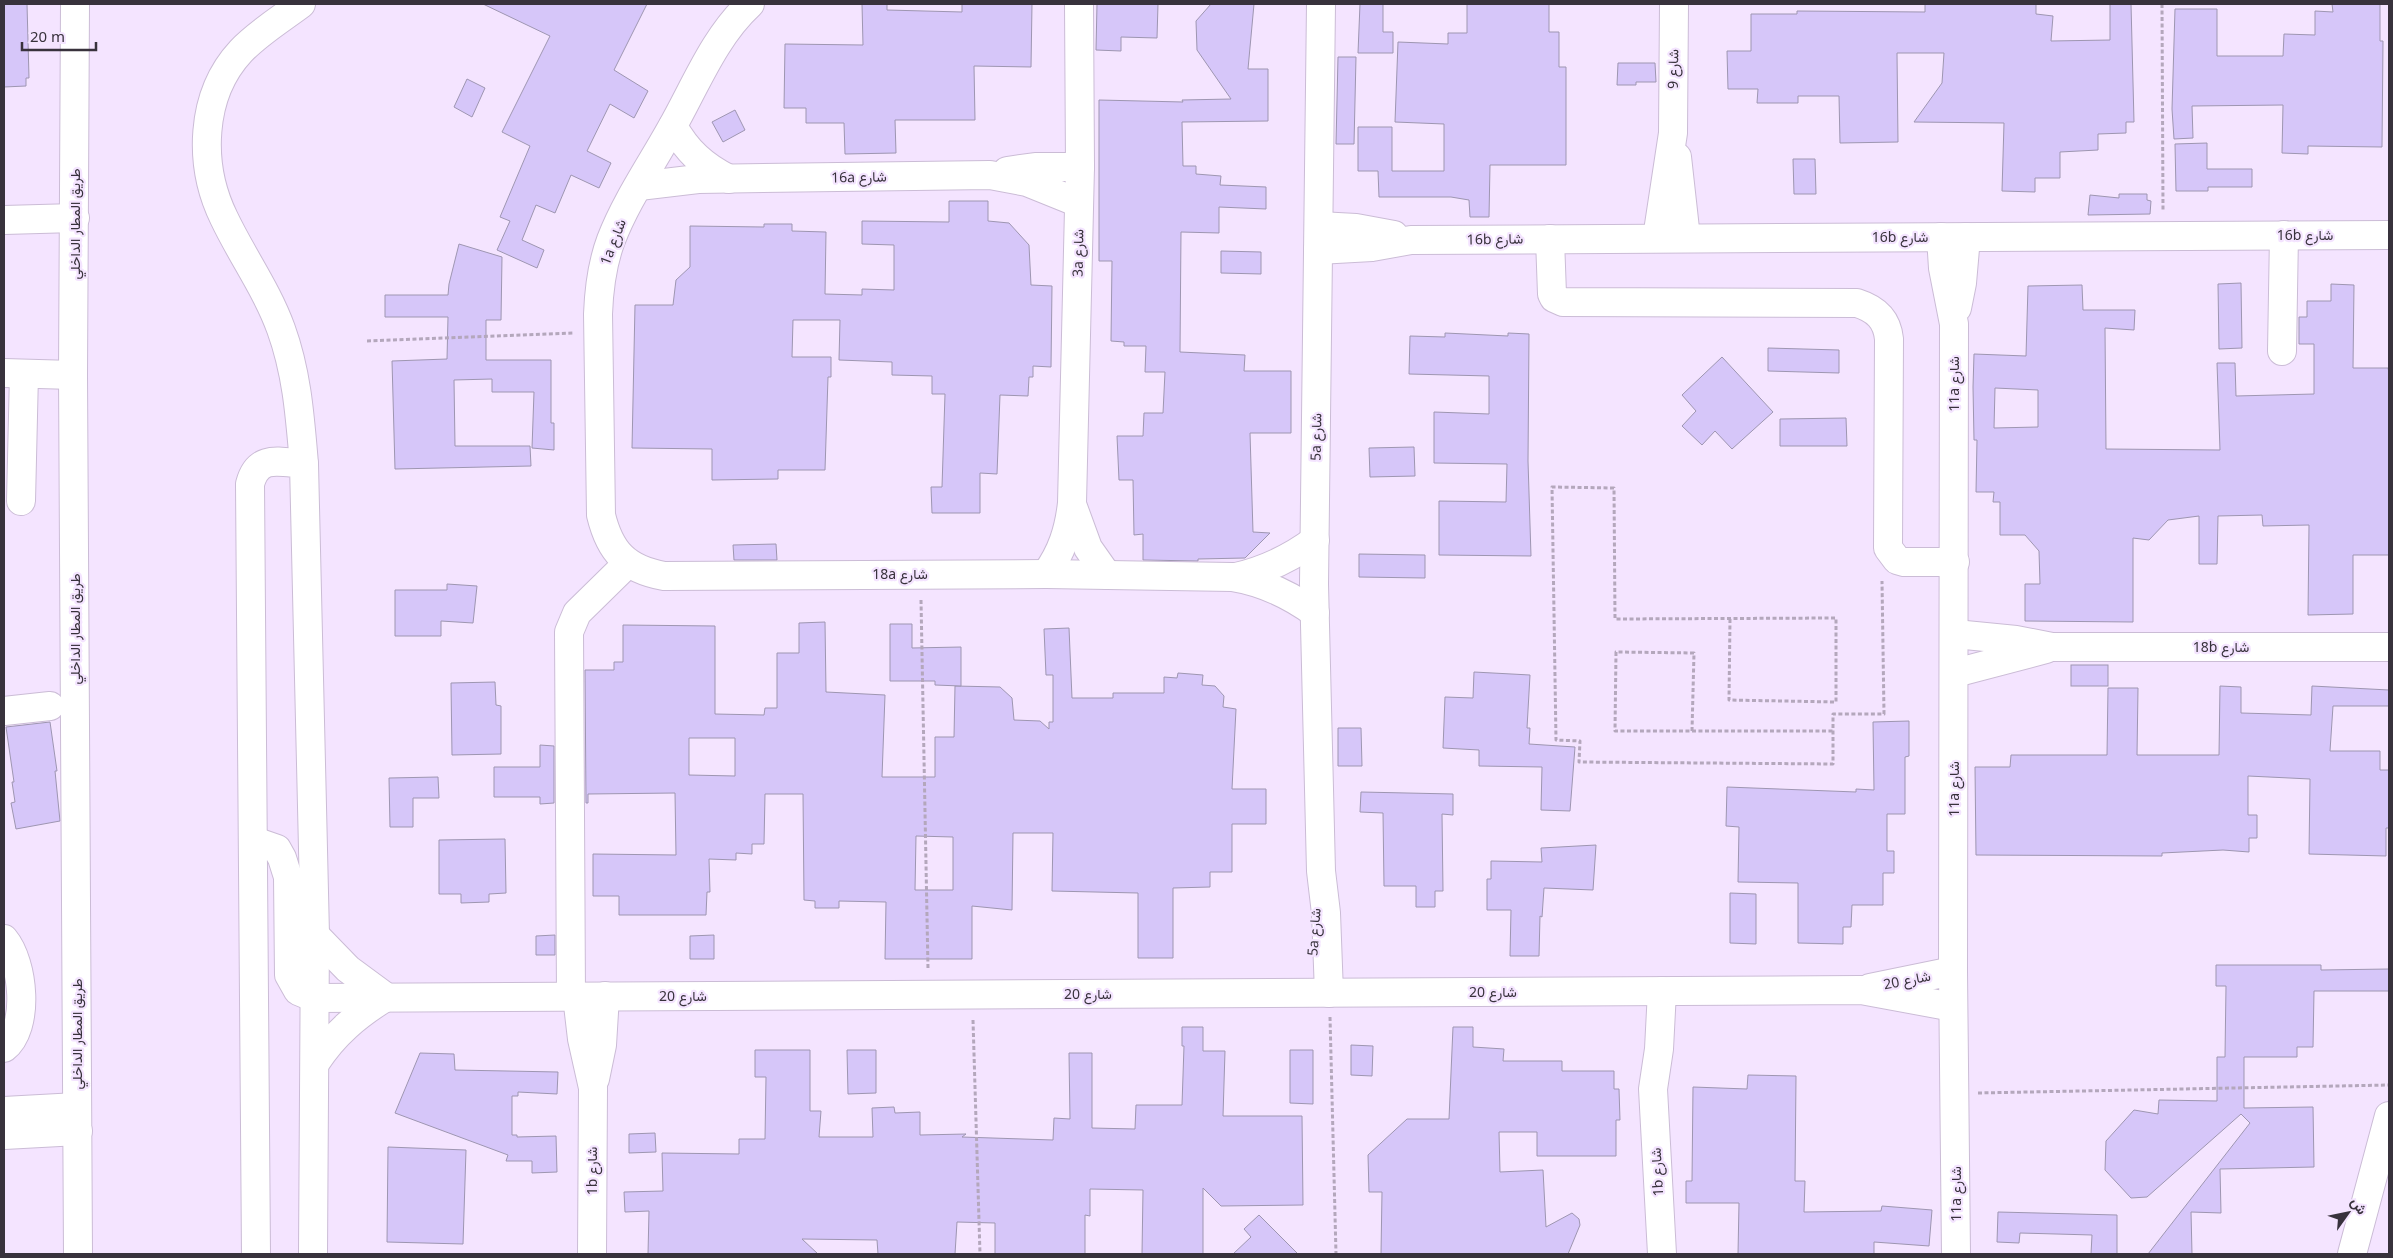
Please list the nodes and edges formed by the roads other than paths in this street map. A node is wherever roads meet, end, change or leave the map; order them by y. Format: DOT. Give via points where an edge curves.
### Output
graph roads {
  1 [pos="75,4"];
  2 [pos="300,4"];
  3 [pos="750,4"];
  4 [pos="1079,4"];
  5 [pos="1321,4"];
  6 [pos="1674,4"];
  7 [pos="673,126"];
  8 [pos="1672,134"];
  9 [pos="1080,167"];
  10 [pos="990,175"];
  11 [pos="728,179"];
  12 [pos="639,186"];
  13 [pos="1079,203"];
  14 [pos="75,218"];
  15 [pos="4,220"];
  16 [pos="2389,234"];
  17 [pos="2284,235"];
  18 [pos="1953,237"];
  19 [pos="1318,238"];
  20 [pos="1550,238"];
  21 [pos="1656,238"];
  22 [pos="1686,238"];
  23 [pos="2282,351"];
  24 [pos="14,373"];
  25 [pos="74,375"];
  26 [pos="304,464"];
  27 [pos="21,501"];
  28 [pos="1072,503"];
  29 [pos="601,516"];
  30 [pos="1315,540"];
  31 [pos="1955,562"];
  32 [pos="628,563"];
  33 [pos="1046,574"];
  34 [pos="1107,575"];
  35 [pos="1232,577"];
  36 [pos="1315,612"];
  37 [pos="1955,634"];
  38 [pos="2052,647"];
  39 [pos="2389,647"];
  40 [pos="1955,673"];
  41 [pos="50,706"];
  42 [pos="4,711"];
  43 [pos="254,841"];
  44 [pos="315,935"];
  45 [pos="4,940"];
  46 [pos="1953,971"];
  47 [pos="1862,990"];
  48 [pos="1654,991"];
  49 [pos="1320,993"];
  50 [pos="574,996"];
  51 [pos="605,996"];
  52 [pos="386,997"];
  53 [pos="315,998"];
  54 [pos="1953,1007"];
  55 [pos="4,1048"];
  56 [pos="316,1062"];
  57 [pos="592,1088"];
  58 [pos="4,1111"];
  59 [pos="2389,1116"];
  60 [pos="77,1119"];
  61 [pos="4,1135"];
  62 [pos="78,1254"];
  63 [pos="256,1254"];
  64 [pos="313,1254"];
  65 [pos="592,1254"];
  66 [pos="1662,1254"];
  67 [pos="1956,1254"];
  68 [pos="2352,1254"];
  1 -- 14 [label="street, طريق المطار الداخلي"];
  2 -- 26 [label="street" via="241,51 222,78 209,112 206,149 212,185 223,216 266,296 289,353 299,397"];
  3 -- 7 [label="street, 1a شارع" via="728,28"];
  4 -- 9 [label="street, 3a شارع"];
  5 -- 19 [label="street, 5a شارع"];
  6 -- 8 [label="street, شارع 9"];
  7 -- 11 [label="street" via="695,158"];
  7 -- 12 [label="street, 1a شارع"];
  8 -- 21 [label="street, شارع 9"];
  8 -- 22 [label="street, شارع 9"];
  9 -- 10 [label="street, 16a شارع" via="1035,167"];
  9 -- 13 [label="street, 3a شارع"];
  10 -- 11 [label="street, 16a شارع"];
  10 -- 13 [label="street, 16a شارع" via="1027,182"];
  11 -- 12 [label="street, 16a شارع"];
  12 -- 29 [label="street, 1a شارع" via="612,239 603,264 599,291"];
  13 -- 28 [label="street, 3a شارع"];
  14 -- 15 [label="street"];
  14 -- 25 [label="street, طريق المطار الداخلي"];
  16 -- 17 [label="street, 16b شارع"];
  17 -- 18 [label="street, 16b شارع"];
  17 -- 23 [label="street"];
  18 -- 22 [label="street, 16b شارع"];
  18 -- 31 [label="street, 11a شارع" via="1943,268 1954,324"];
  19 -- 20 [label="street, 16b شارع" via="1373,230 1411,240"];
  19 -- 30 [label="street, 5a شارع"];
  20 -- 21 [label="street, 16b شارع"];
  20 -- 31 [label="street" via="1552,294 1563,302 1857,303 1876,312 1888,329 1890,339 1887,541 1897,560"];
  21 -- 22 [label="street, 16b شارع"];
  24 -- 25 [label="street"];
  24 -- 27 [label="street"];
  25 -- 60 [label="street, طريق المطار الداخلي"];
  26 -- 43 [label="street" via="264,463 252,475 250,484"];
  26 -- 44 [label="street"];
  28 -- 33 [label="street, 3a شارع" via="1064,540"];
  28 -- 34 [label="street, 3a شارع" via="1088,548"];
  29 -- 32 [label="street, 18a شارع" via="605,534"];
  30 -- 35 [label="street, 18a شارع" via="1284,560 1250,574"];
  30 -- 36 [label="street, 5a شارع"];
  31 -- 37 [label="street, 11a شارع"];
  32 -- 33 [label="street, 18a شارع" via="645,572 664,576"];
  32 -- 50 [label="street, 1b شارع" via="577,612 569,632"];
  33 -- 34 [label="street, 18a شارع"];
  34 -- 35 [label="street, 18a شارع"];
  35 -- 36 [label="street, 18a شارع" via="1284,592"];
  36 -- 49 [label="street, 5a شارع" via="1321,871 1314,914"];
  37 -- 38 [label="street, 18b شارع"];
  37 -- 40 [label="street, 11a شارع"];
  38 -- 39 [label="street, 18b شارع"];
  38 -- 40 [label="street, 18b شارع"];
  40 -- 46 [label="street, 11a شارع"];
  41 -- 42 [label="street"];
  43 -- 53 [label="street" via="277,850 287,868 288,975 298,991"];
  43 -- 63 [label="street"];
  44 -- 52 [label="street" via="348,969"];
  44 -- 53 [label="street"];
  45 -- 55 [label="street" via="13,957 21,998 15,1036"];
  46 -- 47 [label="street, شارع 20"];
  46 -- 54 [label="street, 11a شارع"];
  47 -- 48 [label="street, شارع 20"];
  47 -- 54 [label="street, شارع 20"];
  48 -- 49 [label="street, شارع 20"];
  48 -- 66 [label="street, 1b شارع" via="1645,1050 1653,1089"];
  49 -- 51 [label="street, شارع 20"];
  50 -- 51 [label="street, شارع 20"];
  50 -- 52 [label="street, شارع 20"];
  50 -- 57 [label="street, 1b شارع"];
  51 -- 57 [label="street, 1b شارع" via="601,1057"];
  52 -- 53 [label="street, شارع 20"];
  52 -- 56 [label="street" via="339,1032"];
  53 -- 56 [label="street"];
  54 -- 67 [label="street, 11a شارع"];
  56 -- 64 [label="street"];
  57 -- 65 [label="street, 1b شارع"];
  58 -- 60 [label="street"];
  59 -- 68 [label="street"];
  60 -- 61 [label="street"];
  60 -- 62 [label="street, طريق المطار الداخلي"];
}
